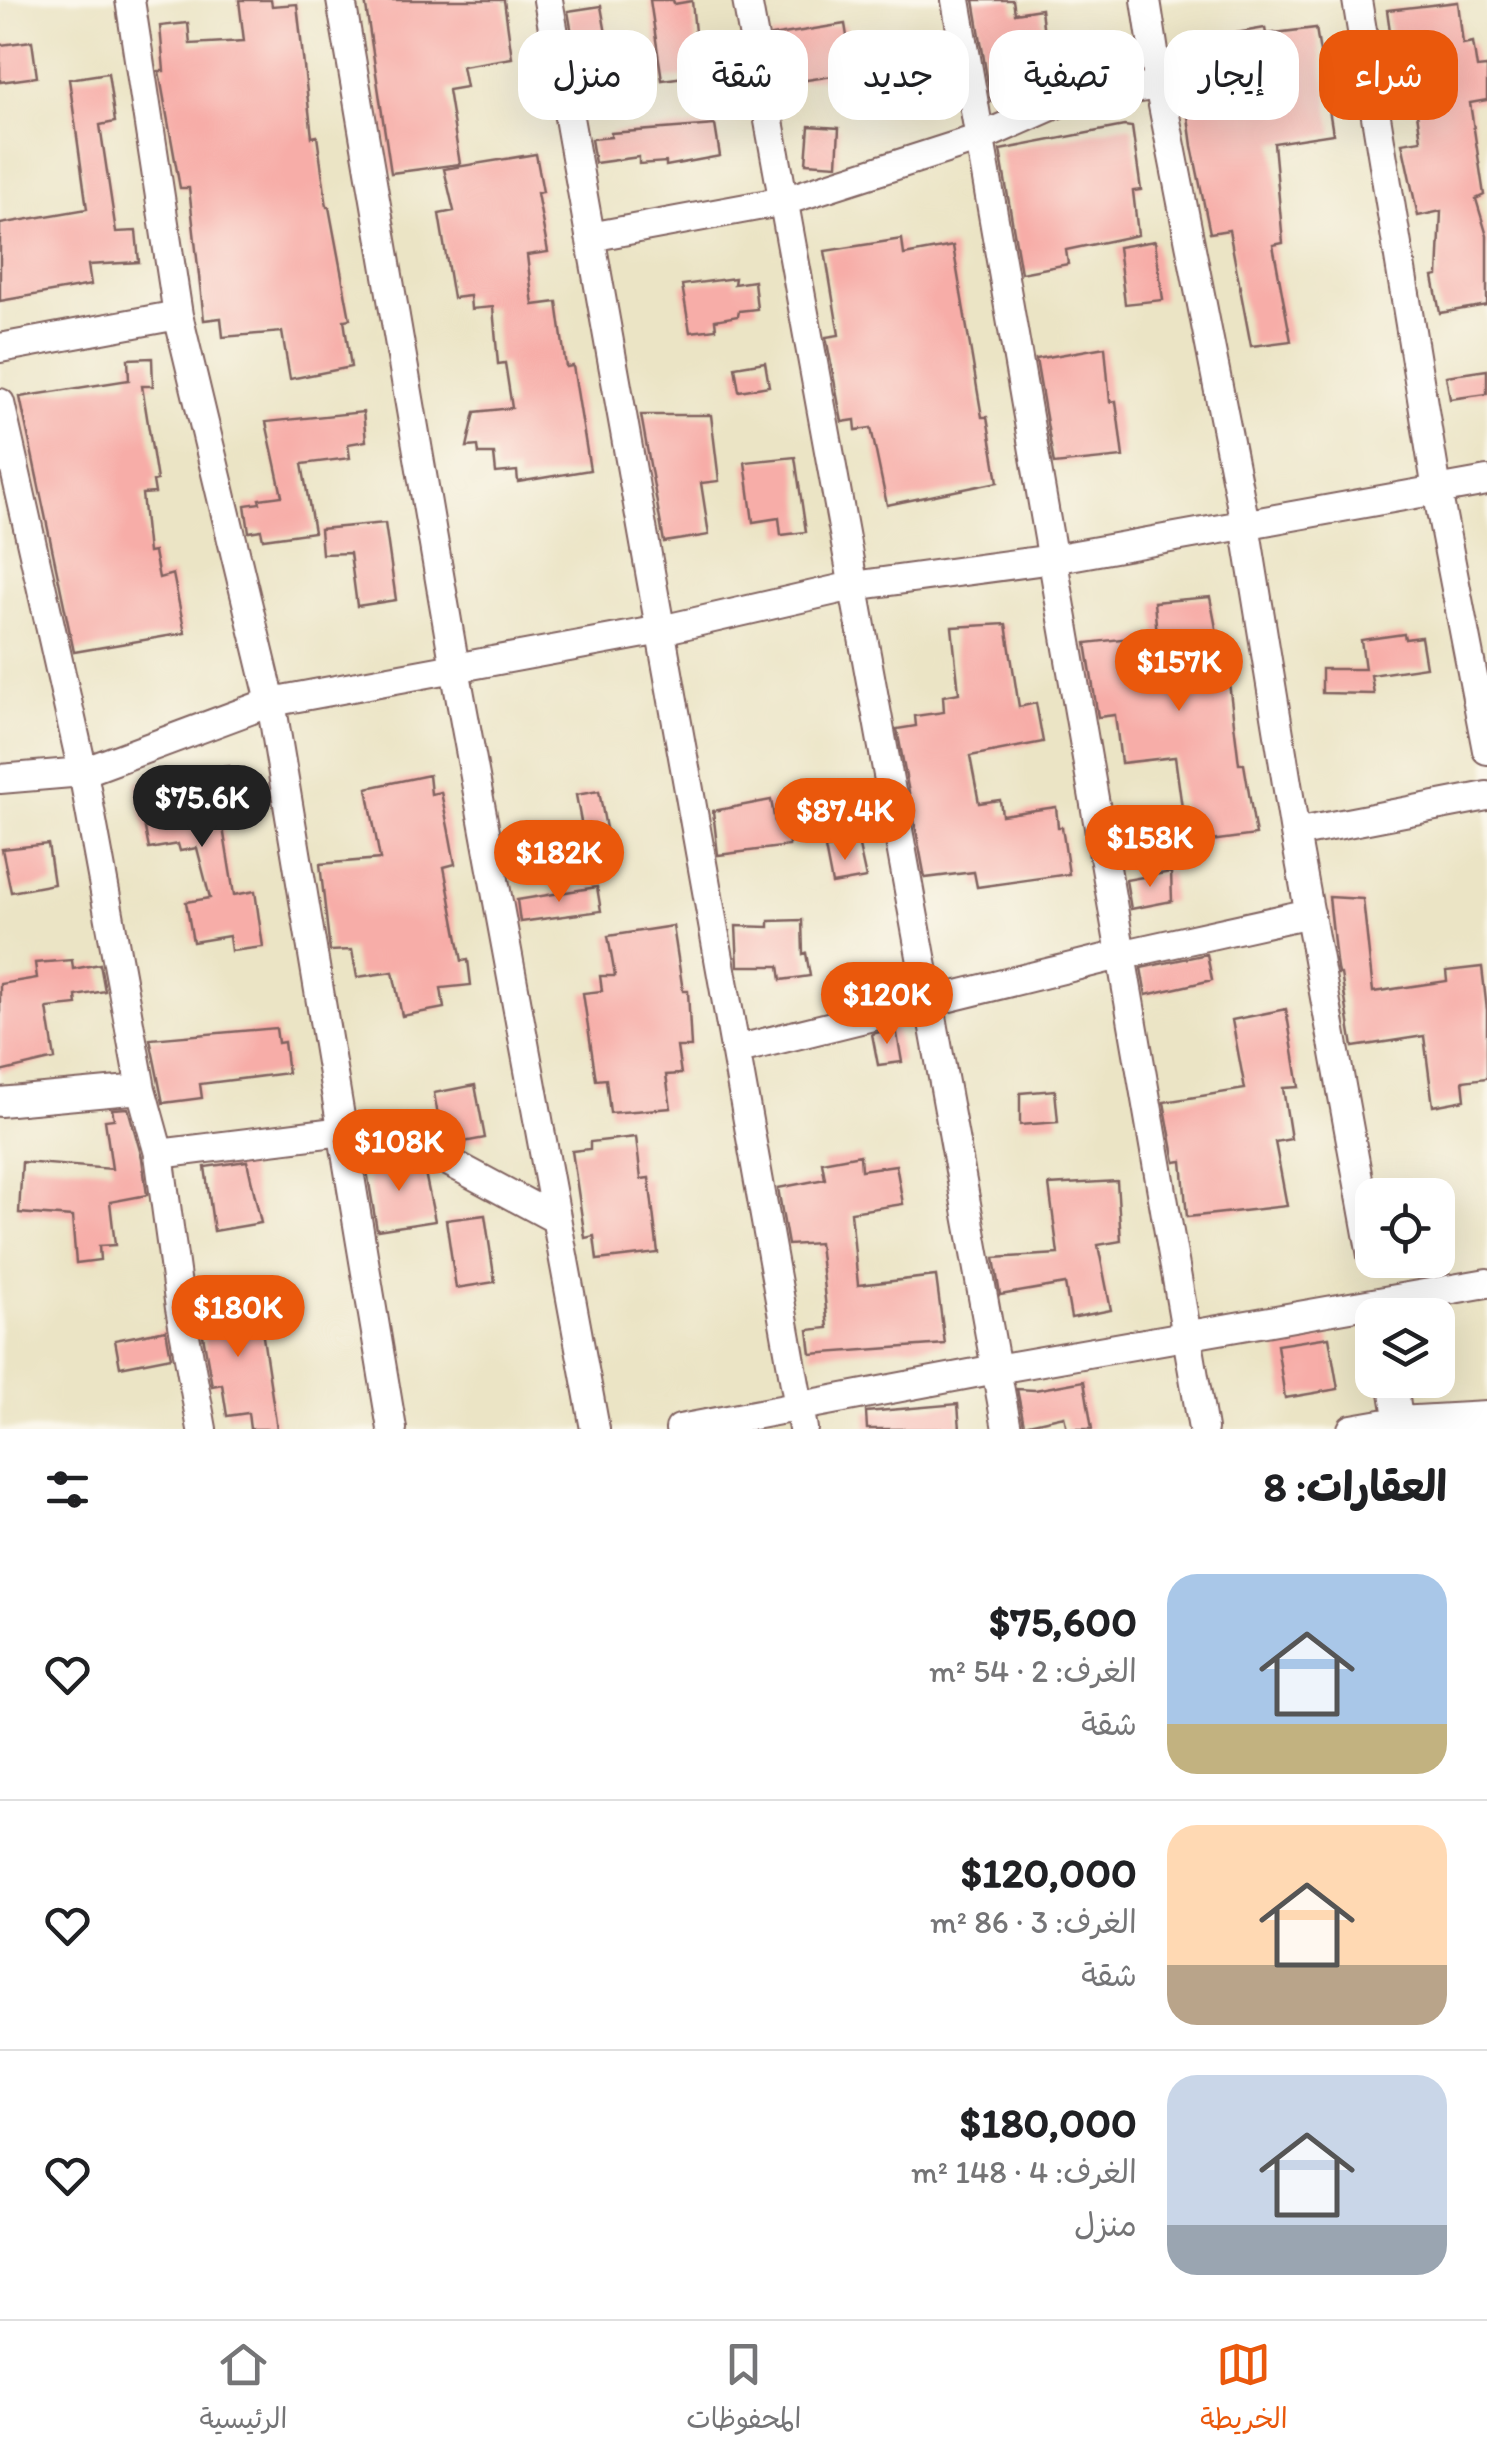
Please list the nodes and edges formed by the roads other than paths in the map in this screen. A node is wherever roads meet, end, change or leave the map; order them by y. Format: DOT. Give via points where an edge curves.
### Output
graph roads {
  1 [pos="130,0"];
  2 [pos="341,0"];
  3 [pos="548,0"];
  4 [pos="747,0"];
  5 [pos="956,0"];
  6 [pos="1146,0"];
  7 [pos="1357,0"];
  8 [pos="1159,85"];
  9 [pos="977,139"];
  10 [pos="784,201"];
  11 [pos="590,237"];
  12 [pos="178,315"];
  13 [pos="0,348"];
  14 [pos="0,403"];
  15 [pos="1487,481"];
  16 [pos="1437,490"];
  17 [pos="1245,524"];
  18 [pos="1053,560"];
  19 [pos="853,586"];
  20 [pos="661,630"];
  21 [pos="455,668"];
  22 [pos="271,702"];
  23 [pos="1487,750"];
  24 [pos="83,772"];
  25 [pos="0,779"];
  26 [pos="1487,796"];
  27 [pos="1295,833"];
  28 [pos="1310,913"];
  29 [pos="1120,955"];
  30 [pos="932,1004"];
  31 [pos="736,1050"];
  32 [pos="140,1089"];
  33 [pos="0,1102"];
  34 [pos="344,1131"];
  35 [pos="159,1154"];
  36 [pos="1358,1178"];
  37 [pos="554,1218"];
  38 [pos="1487,1283"];
  39 [pos="1426,1298"];
  40 [pos="1355,1313"];
  41 [pos="1188,1336"];
  42 [pos="996,1369"];
  43 [pos="1395,1398"];
  44 [pos="1487,1416"];
  45 [pos="802,1418"];
  46 [pos="1399,1425"];
  47 [pos="202,1429"];
  48 [pos="392,1429"];
  49 [pos="594,1429"];
  50 [pos="680,1429"];
  51 [pos="1007,1429"];
  52 [pos="1203,1429"];
  53 [pos="1352,1429"];
  1 -- 12 [label="street"];
  2 -- 21 [label="street"];
  3 -- 11 [label="street"];
  4 -- 10 [label="street"];
  5 -- 9 [label="street"];
  6 -- 8 [label="street"];
  7 -- 16 [label="street"];
  8 -- 9 [label="street" via="1065,100"];
  8 -- 17 [label="street"];
  9 -- 10 [label="street"];
  9 -- 18 [label="street"];
  10 -- 11 [label="street"];
  10 -- 19 [label="street"];
  11 -- 20 [label="street"];
  12 -- 13 [label="street"];
  12 -- 22 [label="street"];
  14 -- 24 [label="street"];
  15 -- 16 [label="street"];
  16 -- 17 [label="street"];
  16 -- 23 [label="street"];
  17 -- 18 [label="street"];
  17 -- 27 [label="street"];
  18 -- 19 [label="street"];
  18 -- 29 [label="street"];
  19 -- 20 [label="street"];
  19 -- 30 [label="street"];
  20 -- 21 [label="street"];
  20 -- 31 [label="street"];
  21 -- 22 [label="street"];
  21 -- 37 [label="street"];
  22 -- 24 [label="street"];
  22 -- 34 [label="street"];
  24 -- 25 [label="street"];
  24 -- 32 [label="street"];
  26 -- 27 [label="street"];
  27 -- 28 [label="street"];
  28 -- 29 [label="street"];
  28 -- 36 [label="street"];
  29 -- 30 [label="street"];
  29 -- 41 [label="street"];
  30 -- 31 [label="street"];
  30 -- 42 [label="street"];
  31 -- 45 [label="street"];
  32 -- 33 [label="street"];
  32 -- 35 [label="street"];
  34 -- 35 [label="street"];
  34 -- 37 [label="street" via="416,1144"];
  34 -- 48 [label="street"];
  35 -- 47 [label="street"];
  37 -- 49 [label="street"];
  38 -- 39 [label="street"];
  40 -- 41 [label="street"];
  41 -- 42 [label="street"];
  41 -- 52 [label="street"];
  42 -- 45 [label="street"];
  42 -- 51 [label="street"];
  43 -- 46 [label="street"];
  44 -- 46 [label="street"];
  45 -- 50 [label="street"];
  46 -- 53 [label="street"];
}
